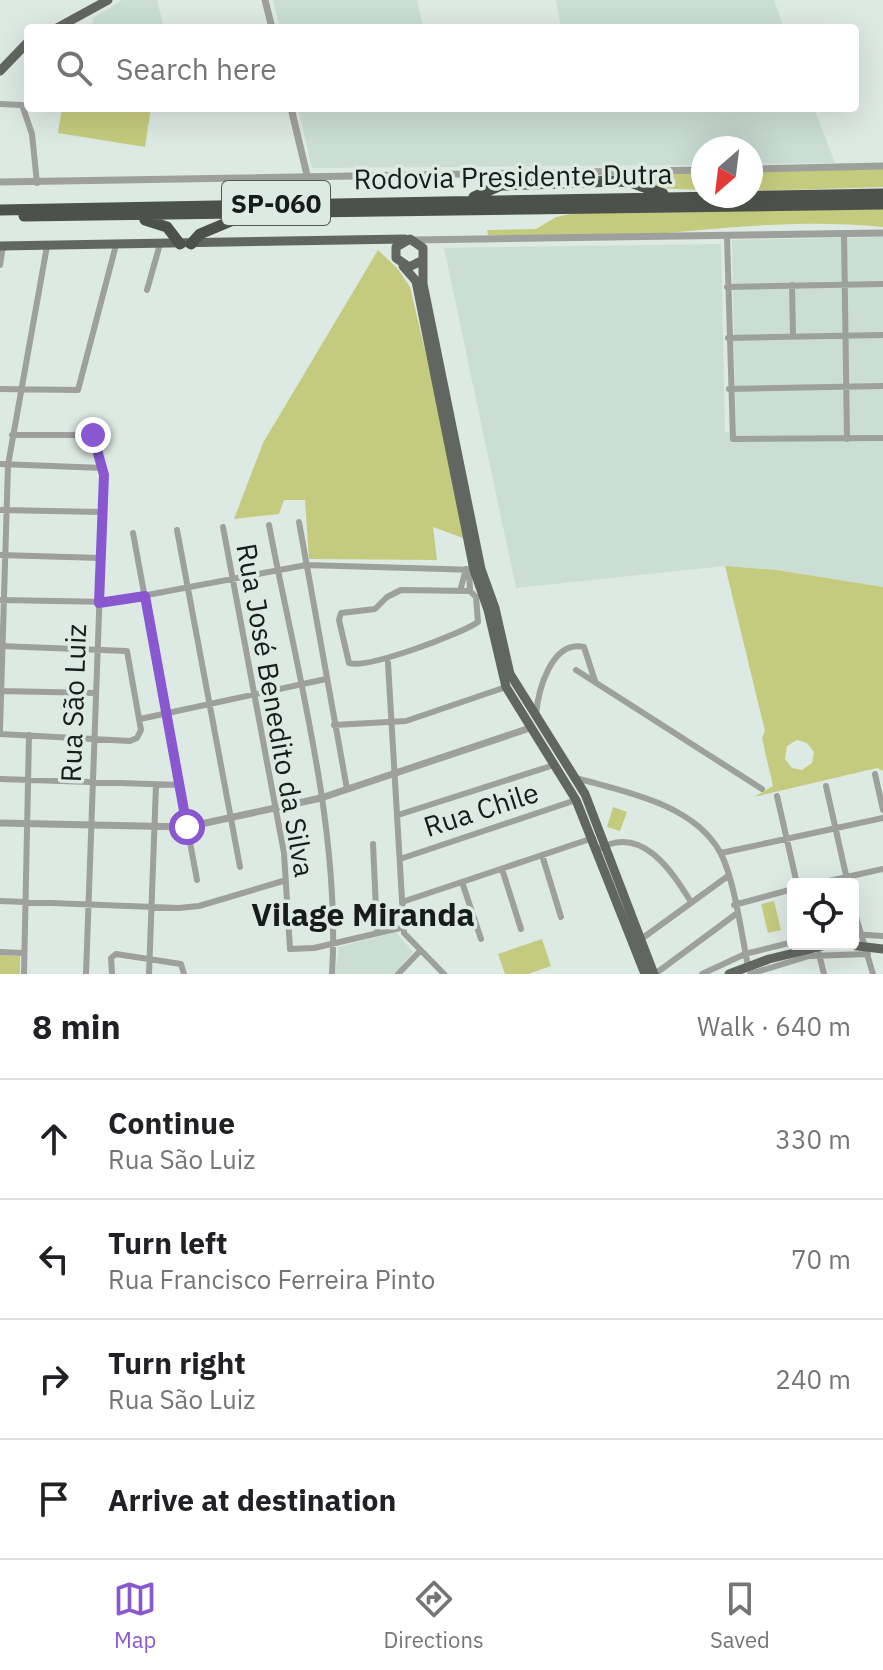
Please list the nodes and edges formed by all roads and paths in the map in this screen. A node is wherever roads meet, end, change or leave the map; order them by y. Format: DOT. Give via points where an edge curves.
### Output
graph roads {
  1 [pos="94,0"];
  2 [pos="108,0"];
  3 [pos="265,0"];
  4 [pos="55,24"];
  5 [pos="64,24"];
  6 [pos="271,24"];
  7 [pos="24,46"];
  8 [pos="0,71"];
  9 [pos="0,104"];
  10 [pos="24,111"];
  11 [pos="24,112"];
  12 [pos="292,112"];
  13 [pos="883,166"];
  14 [pos="763,169"];
  15 [pos="691,170"];
  16 [pos="307,175"];
  17 [pos="0,182"];
  18 [pos="37,183"];
  19 [pos="883,194"];
  20 [pos="691,196"];
  21 [pos="763,196"];
  22 [pos="691,197"];
  23 [pos="456,201"];
  24 [pos="0,203"];
  25 [pos="883,204"];
  26 [pos="41,208"];
  27 [pos="0,210"];
  28 [pos="268,213"];
  29 [pos="125,215"];
  30 [pos="0,217"];
  31 [pos="883,233"];
  32 [pos="844,234"];
  33 [pos="727,237"];
  34 [pos="410,239"];
  35 [pos="447,239"];
  36 [pos="372,240"];
  37 [pos="160,244"];
  38 [pos="186,244"];
  39 [pos="116,245"];
  40 [pos="2,246"];
  41 [pos="47,246"];
  42 [pos="422,257"];
  43 [pos="399,262"];
  44 [pos="0,265"];
  45 [pos="845,284"];
  46 [pos="883,284"];
  47 [pos="792,285"];
  48 [pos="727,287"];
  49 [pos="147,290"];
  50 [pos="846,335"];
  51 [pos="883,335"];
  52 [pos="793,336"];
  53 [pos="728,338"];
  54 [pos="883,386"];
  55 [pos="846,387"];
  56 [pos="23,388"];
  57 [pos="0,389"];
  58 [pos="729,389"];
  59 [pos="12,435"];
  60 [pos="883,438"];
  61 [pos="847,439"];
  62 [pos="0,464"];
  63 [pos="8,465"];
  64 [pos="103,468"];
  65 [pos="3,510"];
  66 [pos="102,512"];
  67 [pos="299,522"];
  68 [pos="269,525"];
  69 [pos="223,527"];
  70 [pos="177,530"];
  71 [pos="133,533"];
  72 [pos="3,555"];
  73 [pos="101,558"];
  74 [pos="306,565"];
  75 [pos="473,569"];
  76 [pos="278,571"];
  77 [pos="233,580"];
  78 [pos="188,589"];
  79 [pos="460,591"];
  80 [pos="470,591"];
  81 [pos="145,596"];
  82 [pos="2,600"];
  83 [pos="99,603"];
  84 [pos="1,646"];
  85 [pos="97,648"];
  86 [pos="388,663"];
  87 [pos="576,670"];
  88 [pos="326,679"];
  89 [pos="595,681"];
  90 [pos="299,685"];
  91 [pos="506,687"];
  92 [pos="0,691"];
  93 [pos="96,693"];
  94 [pos="521,694"];
  95 [pos="254,695"];
  96 [pos="538,704"];
  97 [pos="210,705"];
  98 [pos="167,714"];
  99 [pos="140,719"];
  100 [pos="393,722"];
  101 [pos="535,724"];
  102 [pos="334,725"];
  103 [pos="0,732"];
  104 [pos="29,735"];
  105 [pos="94,737"];
  106 [pos="554,765"];
  107 [pos="395,773"];
  108 [pos="875,774"];
  109 [pos="573,777"];
  110 [pos="0,779"];
  111 [pos="28,780"];
  112 [pos="93,782"];
  113 [pos="597,784"];
  114 [pos="156,785"];
  115 [pos="180,785"];
  116 [pos="826,786"];
  117 [pos="347,789"];
  118 [pos="762,789"];
  119 [pos="585,794"];
  120 [pos="777,796"];
  121 [pos="321,798"];
  122 [pos="576,800"];
  123 [pos="276,808"];
  124 [pos="883,810"];
  125 [pos="398,815"];
  126 [pos="231,818"];
  127 [pos="883,818"];
  128 [pos="0,823"];
  129 [pos="27,824"];
  130 [pos="91,826"];
  131 [pos="187,827"];
  132 [pos="154,828"];
  133 [pos="836,829"];
  134 [pos="593,838"];
  135 [pos="787,839"];
  136 [pos="373,844"];
  137 [pos="600,847"];
  138 [pos="721,853"];
  139 [pos="542,855"];
  140 [pos="400,859"];
  141 [pos="240,867"];
  142 [pos="502,869"];
  143 [pos="883,869"];
  144 [pos="728,876"];
  145 [pos="796,878"];
  146 [pos="847,878"];
  147 [pos="854,878"];
  148 [pos="197,880"];
  149 [pos="283,881"];
  150 [pos="462,882"];
  151 [pos="787,891"];
  152 [pos="0,901"];
  153 [pos="24,901"];
  154 [pos="402,902"];
  155 [pos="691,902"];
  156 [pos="89,905"];
  157 [pos="734,905"];
  158 [pos="151,907"];
  159 [pos="561,917"];
  160 [pos="737,918"];
  161 [pos="404,927"];
  162 [pos="521,929"];
  163 [pos="377,931"];
  164 [pos="859,934"];
  165 [pos="883,936"];
  166 [pos="481,939"];
  167 [pos="859,939"];
  168 [pos="640,940"];
  169 [pos="334,942"];
  170 [pos="787,944"];
  171 [pos="859,948"];
  172 [pos="883,949"];
  173 [pos="819,950"];
  174 [pos="859,950"];
  175 [pos="865,950"];
  176 [pos="420,951"];
  177 [pos="0,952"];
  178 [pos="23,953"];
  179 [pos="745,954"];
  180 [pos="150,959"];
  181 [pos="771,967"];
  182 [pos="749,970"];
  183 [pos="24,974"];
  184 [pos="86,974"];
  185 [pos="112,974"];
  186 [pos="149,974"];
  187 [pos="184,974"];
  188 [pos="332,974"];
  189 [pos="398,974"];
  190 [pos="444,974"];
  191 [pos="645,974"];
  192 [pos="654,974"];
  193 [pos="702,974"];
  194 [pos="729,974"];
  195 [pos="824,974"];
  196 [pos="873,974"];
  1 -- 4 [label="main road"];
  2 -- 5 [label="main road"];
  3 -- 6 [label="street"];
  7 -- 8 [label="main road"];
  9 -- 10 [label="street" via="22,105"];
  11 -- 18 [label="street"];
  12 -- 16 [label="street"];
  13 -- 14 [label="street"];
  15 -- 16 [label="street"];
  16 -- 18 [label="street"];
  17 -- 18 [label="street"];
  19 -- 21 [label="highway, Rodovia Presidente Dutra / SP-060"];
  20 -- 23 [label="highway" via="657,194 631,182 586,181 501,185"];
  22 -- 23 [label="highway, Rodovia Presidente Dutra / SP-060"];
  23 -- 26 [label="highway, Rodovia Presidente Dutra / SP-060"];
  24 -- 26 [label="highway"];
  25 -- 28 [label="highway, Rodovia Presidente Dutra / SP-060"];
  26 -- 27 [label="highway, Rodovia Presidente Dutra / SP-060"];
  28 -- 29 [label="highway, Rodovia Presidente Dutra / SP-060"];
  28 -- 38 [label="highway" via="228,220"];
  29 -- 30 [label="highway, Rodovia Presidente Dutra / SP-060"];
  29 -- 38 [label="highway" via="162,224"];
  31 -- 32 [label="street"];
  32 -- 33 [label="street"];
  32 -- 45 [label="street"];
  33 -- 35 [label="street"];
  33 -- 48 [label="street"];
  34 -- 35 [label="street"];
  34 -- 36 [label="main road"];
  34 -- 42 [label="main road"];
  34 -- 43 [label="main road" via="396,247"];
  35 -- 42 [label="street" via="434,242"];
  36 -- 38 [label="main road"];
  36 -- 43 [label="main road"];
  37 -- 38 [label="main road"];
  37 -- 39 [label="main road"];
  37 -- 49 [label="street"];
  39 -- 41 [label="main road"];
  39 -- 56 [label="street" via="78,390"];
  40 -- 41 [label="main road"];
  40 -- 44 [label="street"];
  41 -- 56 [label="street"];
  42 -- 43 [label="main road" via="409,267"];
  42 -- 75 [label="main road"];
  43 -- 75 [label="main road" via="416,281"];
  45 -- 46 [label="street"];
  45 -- 47 [label="street"];
  45 -- 50 [label="street"];
  47 -- 48 [label="street"];
  47 -- 52 [label="street"];
  48 -- 53 [label="street"];
  50 -- 51 [label="street"];
  50 -- 52 [label="street"];
  50 -- 55 [label="street"];
  52 -- 53 [label="street"];
  53 -- 58 [label="street"];
  54 -- 55 [label="street"];
  55 -- 58 [label="street"];
  55 -- 61 [label="street"];
  56 -- 57 [label="street"];
  56 -- 59 [label="street"];
  58 -- 61 [label="street" via="733,439"];
  59 -- 63 [label="street"];
  59 -- 64 [label="street, Rua São Luiz" via="93,435"];
  60 -- 61 [label="street"];
  62 -- 63 [label="street"];
  63 -- 64 [label="street"];
  63 -- 65 [label="street"];
  64 -- 66 [label="street, Rua São Luiz"];
  65 -- 66 [label="street"];
  65 -- 72 [label="street"];
  66 -- 73 [label="street, Rua São Luiz"];
  67 -- 74 [label="street"];
  68 -- 76 [label="street"];
  69 -- 77 [label="street, Rua José Benedito da Silva"];
  70 -- 78 [label="street"];
  71 -- 81 [label="street"];
  72 -- 73 [label="street"];
  72 -- 82 [label="street"];
  73 -- 83 [label="street, Rua São Luiz"];
  74 -- 75 [label="street"];
  74 -- 76 [label="street"];
  74 -- 88 [label="street"];
  75 -- 79 [label="street"];
  75 -- 80 [label="street"];
  75 -- 91 [label="main road"];
  75 -- 94 [label="main road" via="495,608 510,674"];
  76 -- 77 [label="street"];
  76 -- 90 [label="street"];
  77 -- 78 [label="street"];
  77 -- 95 [label="street, Rua José Benedito da Silva"];
  78 -- 81 [label="street"];
  78 -- 97 [label="street"];
  79 -- 80 [label="street"];
  79 -- 80 [label="street" via="401,590 375,609 347,609 341,613 345,659 356,665 472,626 479,615"];
  81 -- 83 [label="street"];
  81 -- 98 [label="street"];
  82 -- 83 [label="street"];
  82 -- 84 [label="street"];
  83 -- 85 [label="street, Rua São Luiz"];
  84 -- 85 [label="street"];
  84 -- 92 [label="street"];
  85 -- 93 [label="street, Rua São Luiz"];
  85 -- 99 [label="street" via="127,651"];
  86 -- 100 [label="street"];
  87 -- 89 [label="street"];
  88 -- 90 [label="street"];
  88 -- 102 [label="street"];
  89 -- 96 [label="street" via="585,649 576,646 555,659"];
  89 -- 118 [label="street"];
  90 -- 95 [label="street"];
  90 -- 121 [label="street"];
  91 -- 94 [label="main road"];
  91 -- 100 [label="street"];
  91 -- 101 [label="main road"];
  92 -- 93 [label="street"];
  92 -- 103 [label="street"];
  93 -- 105 [label="street, Rua São Luiz"];
  94 -- 96 [label="street"];
  94 -- 101 [label="main road"];
  95 -- 97 [label="street"];
  95 -- 123 [label="street, Rua José Benedito da Silva"];
  96 -- 101 [label="street"];
  97 -- 98 [label="street"];
  97 -- 126 [label="street"];
  98 -- 99 [label="street"];
  98 -- 115 [label="street"];
  99 -- 105 [label="street" via="141,730 130,741"];
  100 -- 102 [label="street"];
  100 -- 107 [label="street"];
  101 -- 106 [label="main road"];
  101 -- 107 [label="street"];
  101 -- 109 [label="main road"];
  102 -- 117 [label="street"];
  103 -- 104 [label="street"];
  104 -- 105 [label="street"];
  104 -- 111 [label="street"];
  105 -- 112 [label="street, Rua São Luiz"];
  106 -- 122 [label="main road"];
  106 -- 125 [label="street"];
  107 -- 117 [label="street"];
  107 -- 125 [label="street"];
  108 -- 124 [label="street"];
  109 -- 113 [label="street"];
  109 -- 119 [label="main road"];
  110 -- 111 [label="street"];
  111 -- 112 [label="street"];
  111 -- 129 [label="street"];
  112 -- 114 [label="street"];
  112 -- 130 [label="street, Rua São Luiz"];
  113 -- 119 [label="street"];
  113 -- 138 [label="street" via="684,815"];
  114 -- 115 [label="street"];
  114 -- 132 [label="street"];
  115 -- 131 [label="street"];
  116 -- 133 [label="street"];
  117 -- 121 [label="street"];
  119 -- 137 [label="main road"];
  120 -- 135 [label="street"];
  121 -- 123 [label="street"];
  121 -- 169 [label="street"];
  122 -- 134 [label="main road"];
  122 -- 140 [label="street, Rua Chile"];
  123 -- 126 [label="street"];
  123 -- 149 [label="street, Rua José Benedito da Silva"];
  125 -- 140 [label="street"];
  126 -- 131 [label="street"];
  126 -- 141 [label="street"];
  127 -- 133 [label="street"];
  128 -- 129 [label="street"];
  129 -- 130 [label="street"];
  129 -- 153 [label="street"];
  130 -- 132 [label="street"];
  130 -- 156 [label="street, Rua São Luiz"];
  131 -- 132 [label="street"];
  131 -- 148 [label="street"];
  132 -- 158 [label="street"];
  133 -- 135 [label="street"];
  133 -- 146 [label="street"];
  134 -- 137 [label="main road"];
  134 -- 139 [label="street"];
  135 -- 138 [label="street"];
  135 -- 145 [label="street"];
  136 -- 163 [label="street"];
  137 -- 155 [label="street" via="638,845 667,863"];
  137 -- 168 [label="main road"];
  137 -- 191 [label="main road"];
  138 -- 144 [label="street"];
  139 -- 142 [label="street"];
  139 -- 159 [label="street"];
  140 -- 154 [label="street"];
  142 -- 150 [label="street"];
  142 -- 162 [label="street"];
  143 -- 147 [label="street"];
  144 -- 155 [label="street"];
  144 -- 157 [label="street"];
  149 -- 158 [label="street" via="199,906"];
  149 -- 169 [label="street, Rua José Benedito da Silva" via="290,949"];
  150 -- 154 [label="street"];
  150 -- 166 [label="street"];
  151 -- 157 [label="street"];
  152 -- 153 [label="street"];
  153 -- 156 [label="street"];
  153 -- 178 [label="street"];
  154 -- 161 [label="street"];
  155 -- 168 [label="street"];
  156 -- 158 [label="street"];
  156 -- 184 [label="street, Rua São Luiz"];
  157 -- 160 [label="street"];
  158 -- 180 [label="street"];
  160 -- 179 [label="street"];
  160 -- 192 [label="street"];
  161 -- 163 [label="street"];
  161 -- 176 [label="street"];
  163 -- 169 [label="street"];
  164 -- 165 [label="street"];
  167 -- 175 [label="street"];
  168 -- 192 [label="main road"];
  169 -- 188 [label="street"];
  170 -- 179 [label="street"];
  171 -- 175 [label="main road"];
  172 -- 175 [label="main road"];
  173 -- 181 [label="main road"];
  173 -- 195 [label="street"];
  174 -- 175 [label="street"];
  175 -- 196 [label="street"];
  176 -- 189 [label="street"];
  176 -- 190 [label="street"];
  177 -- 178 [label="street"];
  178 -- 183 [label="street"];
  179 -- 182 [label="street"];
  179 -- 193 [label="street"];
  180 -- 185 [label="street" via="112,955"];
  180 -- 186 [label="street"];
  180 -- 187 [label="street" via="183,965"];
  181 -- 182 [label="main road"];
  182 -- 194 [label="main road"];
}
